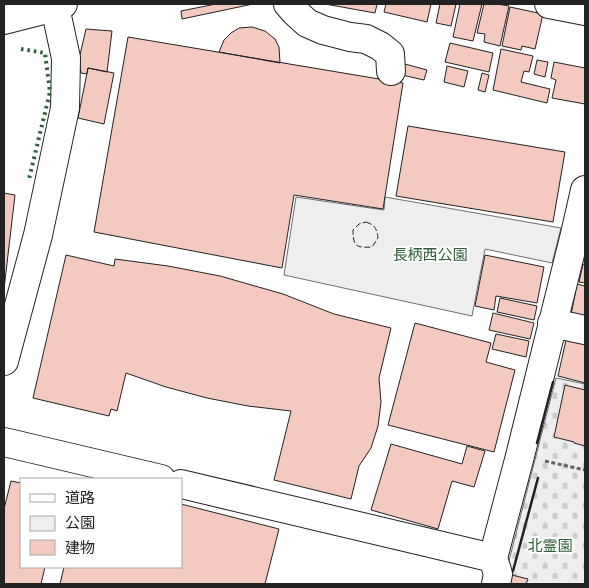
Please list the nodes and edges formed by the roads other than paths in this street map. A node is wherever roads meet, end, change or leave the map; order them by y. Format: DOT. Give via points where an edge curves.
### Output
graph roads {
  1 [pos="288,4"];
  2 [pos="549,4"];
  3 [pos="59,6"];
  4 [pos="585,11"];
  5 [pos="4,20"];
  6 [pos="391,71"];
  7 [pos="585,190"];
  8 [pos="580,236"];
  9 [pos="552,323"];
  10 [pos="585,330"];
  11 [pos="4,361"];
  12 [pos="4,442"];
  13 [pos="158,478"];
  14 [pos="182,484"];
  15 [pos="494,571"];
  1 -- 6 [label="street" via="307,23 380,46 390,54"];
  2 -- 4 [label="street"];
  3 -- 5 [label="street"];
  3 -- 11 [label="street" via="66,58 65,108 38,235"];
  7 -- 8 [label="street"];
  8 -- 9 [label="street"];
  9 -- 10 [label="street"];
  9 -- 15 [label="street"];
  12 -- 13 [label="street"];
  14 -- 15 [label="street"];
}
